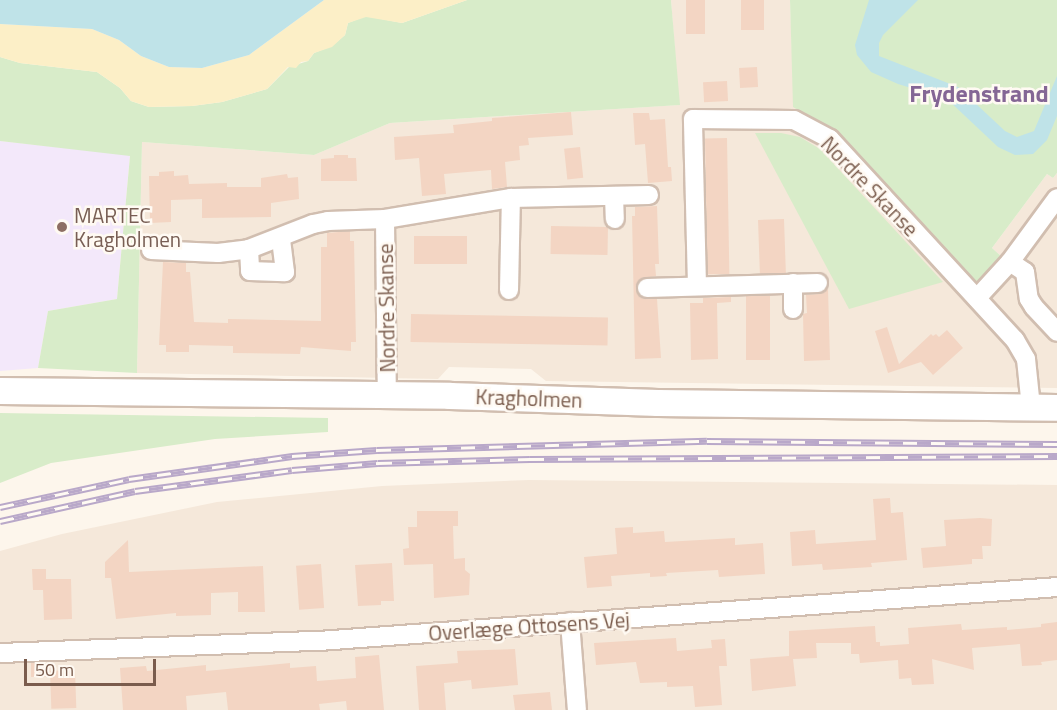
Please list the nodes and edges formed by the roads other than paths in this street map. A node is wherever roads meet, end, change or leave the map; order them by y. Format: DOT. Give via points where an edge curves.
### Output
graph roads {
  1 [pos="649,195"];
  2 [pos="614,196"];
  3 [pos="511,198"];
  4 [pos="1057,198"];
  5 [pos="385,219"];
  6 [pos="615,219"];
  7 [pos="281,238"];
  8 [pos="249,249"];
  9 [pos="151,250"];
  10 [pos="1010,262"];
  11 [pos="818,283"];
  12 [pos="793,284"];
  13 [pos="697,286"];
  14 [pos="647,288"];
  15 [pos="509,290"];
  16 [pos="976,298"];
  17 [pos="793,309"];
  18 [pos="1057,332"];
  19 [pos="0,391"];
  20 [pos="387,396"];
  21 [pos="1031,408"];
  22 [pos="1057,408"];
  23 [pos="1057,587"];
  24 [pos="570,622"];
  25 [pos="0,653"];
  26 [pos="577,710"];
  1 -- 2 [label="street, Nordre Skanse"];
  2 -- 3 [label="street, Nordre Skanse"];
  2 -- 6 [label="street"];
  3 -- 5 [label="street, Nordre Skanse"];
  3 -- 15 [label="street"];
  4 -- 10 [label="street"];
  5 -- 7 [label="street, Nordre Skanse" via="328,220"];
  5 -- 20 [label="street, Nordre Skanse"];
  7 -- 8 [label="street, Nordre Skanse"];
  7 -- 8 [label="street" via="285,272 250,271"];
  8 -- 9 [label="street, Nordre Skanse" via="218,253"];
  10 -- 16 [label="street"];
  10 -- 18 [label="street" via="1024,272 1034,307"];
  11 -- 12 [label="street"];
  12 -- 13 [label="street"];
  12 -- 17 [label="street"];
  13 -- 14 [label="street"];
  13 -- 16 [label="street, Nordre Skanse" via="693,119 780,119 794,120 830,139"];
  16 -- 21 [label="street, Nordre Skanse" via="1015,340 1026,359"];
  19 -- 20 [label="street, Kragholmen"];
  20 -- 21 [label="street, Kragholmen"];
  21 -- 22 [label="street, Kragholmen"];
  23 -- 24 [label="street, Overlæge Ottosens Vej"];
  24 -- 25 [label="street, Overlæge Ottosens Vej" via="199,648"];
  24 -- 26 [label="street"];
}
